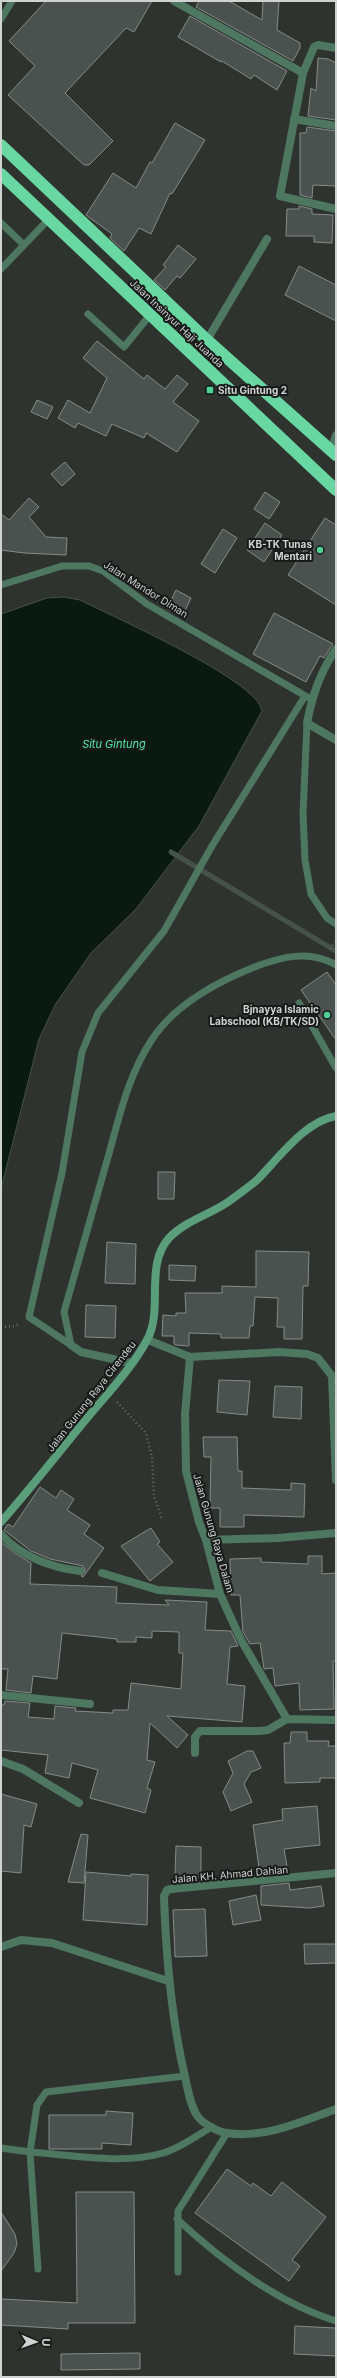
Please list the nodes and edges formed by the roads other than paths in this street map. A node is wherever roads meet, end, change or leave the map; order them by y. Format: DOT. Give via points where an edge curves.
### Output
graph roads {
  1 [pos="12,1"];
  2 [pos="174,1"];
  3 [pos="1,20"];
  4 [pos="336,48"];
  5 [pos="303,73"];
  6 [pos="294,119"];
  7 [pos="336,126"];
  8 [pos="1,145"];
  9 [pos="1,174"];
  10 [pos="336,209"];
  11 [pos="48,220"];
  12 [pos="1,224"];
  13 [pos="267,239"];
  14 [pos="24,245"];
  15 [pos="1,269"];
  16 [pos="88,314"];
  17 [pos="150,315"];
  18 [pos="208,340"];
  19 [pos="336,435"];
  20 [pos="333,453"];
  21 [pos="336,490"];
  22 [pos="1,585"];
  23 [pos="336,649"];
  24 [pos="308,698"];
  25 [pos="307,722"];
  26 [pos="336,740"];
  27 [pos="336,924"];
  28 [pos="336,965"];
  29 [pos="299,1003"];
  30 [pos="336,1068"];
  31 [pos="336,1116"];
  32 [pos="148,1340"];
  33 [pos="71,1345"];
  34 [pos="190,1357"];
  35 [pos="131,1363"];
  36 [pos="336,1480"];
  37 [pos="1,1522"];
  38 [pos="336,1533"];
  39 [pos="1,1534"];
  40 [pos="206,1540"];
  41 [pos="80,1571"];
  42 [pos="102,1573"];
  43 [pos="220,1594"];
  44 [pos="1,1695"];
  45 [pos="90,1704"];
  46 [pos="287,1719"];
  47 [pos="336,1720"];
  48 [pos="194,1753"];
  49 [pos="1,1761"];
  50 [pos="79,1803"];
  51 [pos="336,1873"];
  52 [pos="1,1947"];
  53 [pos="168,1981"];
  54 [pos="185,2076"];
  55 [pos="336,2109"];
  56 [pos="212,2127"];
  57 [pos="227,2133"];
  58 [pos="1,2148"];
  59 [pos="30,2152"];
  60 [pos="177,2219"];
  61 [pos="38,2269"];
  62 [pos="178,2272"];
  63 [pos="336,2320"];
  1 -- 3 [label="lane"];
  2 -- 5 [label="street"];
  4 -- 5 [label="street" via="318,45 314,48"];
  5 -- 6 [label="street"];
  6 -- 7 [label="street"];
  6 -- 10 [label="street" via="280,196"];
  8 -- 18 [label="highway, Jalan Insinyur Haji Juanda"];
  9 -- 11 [label="highway, Jalan Insinyur Haji Juanda"];
  11 -- 14 [label="lane"];
  11 -- 17 [label="highway, Jalan Insinyur Haji Juanda"];
  12 -- 14 [label="lane"];
  13 -- 18 [label="street"];
  14 -- 15 [label="lane"];
  16 -- 17 [label="lane" via="124,347"];
  17 -- 21 [label="highway, Jalan Insinyur Haji Juanda"];
  18 -- 20 [label="highway, Jalan Insinyur Haji Juanda"];
  19 -- 20 [label="street"];
  22 -- 24 [label="lane, Jalan Mandor Diman" via="62,566 89,566 103,571 147,604"];
  23 -- 24 [label="street"];
  24 -- 25 [label="street"];
  24 -- 33 [label="lane" via="212,846 164,931 98,1013 82,1052 62,1173 29,1317"];
  25 -- 26 [label="street"];
  25 -- 27 [label="lane" via="303,814 305,860 311,894 327,918"];
  28 -- 33 [label="lane" via="324,958 301,955 275,959 226,978 175,1012 151,1041 128,1086 64,1312"];
  29 -- 30 [label="lane"];
  31 -- 32 [label="street, Jalan Gunung Raya Cirendeu" via="309,1128 255,1181 169,1238 160,1251 157,1265 153,1325"];
  32 -- 34 [label="street"];
  32 -- 35 [label="street, Jalan Gunung Raya Cirendeu"];
  33 -- 35 [label="street" via="81,1352"];
  34 -- 36 [label="street" via="278,1352 307,1354 318,1358 332,1376"];
  34 -- 40 [label="street, Jalan Gunung Raya Dalam" via="185,1414 186,1471"];
  35 -- 37 [label="street, Jalan Gunung Raya Cirendeu"];
  38 -- 40 [label="street"];
  39 -- 41 [label="street" via="24,1553 52,1565"];
  40 -- 43 [label="street, Jalan Gunung Raya Dalam"];
  42 -- 43 [label="street" via="158,1590"];
  43 -- 46 [label="street, Jalan Gunung Raya Dalam" via="241,1640"];
  44 -- 45 [label="street"];
  46 -- 47 [label="street"];
  46 -- 48 [label="street" via="268,1730 200,1731 195,1737"];
  49 -- 50 [label="street" via="23,1769"];
  51 -- 53 [label="street, Jalan KH. Ahmad Dahlan" via="167,1890 164,1896"];
  52 -- 53 [label="street" via="21,1940 52,1943"];
  53 -- 54 [label="street, Jalan KH. Ahmad Dahlan"];
  54 -- 56 [label="street, Jalan KH. Ahmad Dahlan" via="198,2117"];
  54 -- 59 [label="lane" via="46,2092 37,2105"];
  55 -- 57 [label="street, Jalan KH. Ahmad Dahlan" via="292,2125 258,2133"];
  56 -- 57 [label="street, Jalan KH. Ahmad Dahlan"];
  56 -- 59 [label="lane" via="164,2153 146,2156 115,2158"];
  57 -- 60 [label="lane" via="182,2203"];
  58 -- 59 [label="lane"];
  59 -- 61 [label="lane"];
  60 -- 62 [label="lane"];
  60 -- 63 [label="lane" via="198,2239 282,2299 312,2314"];
}
